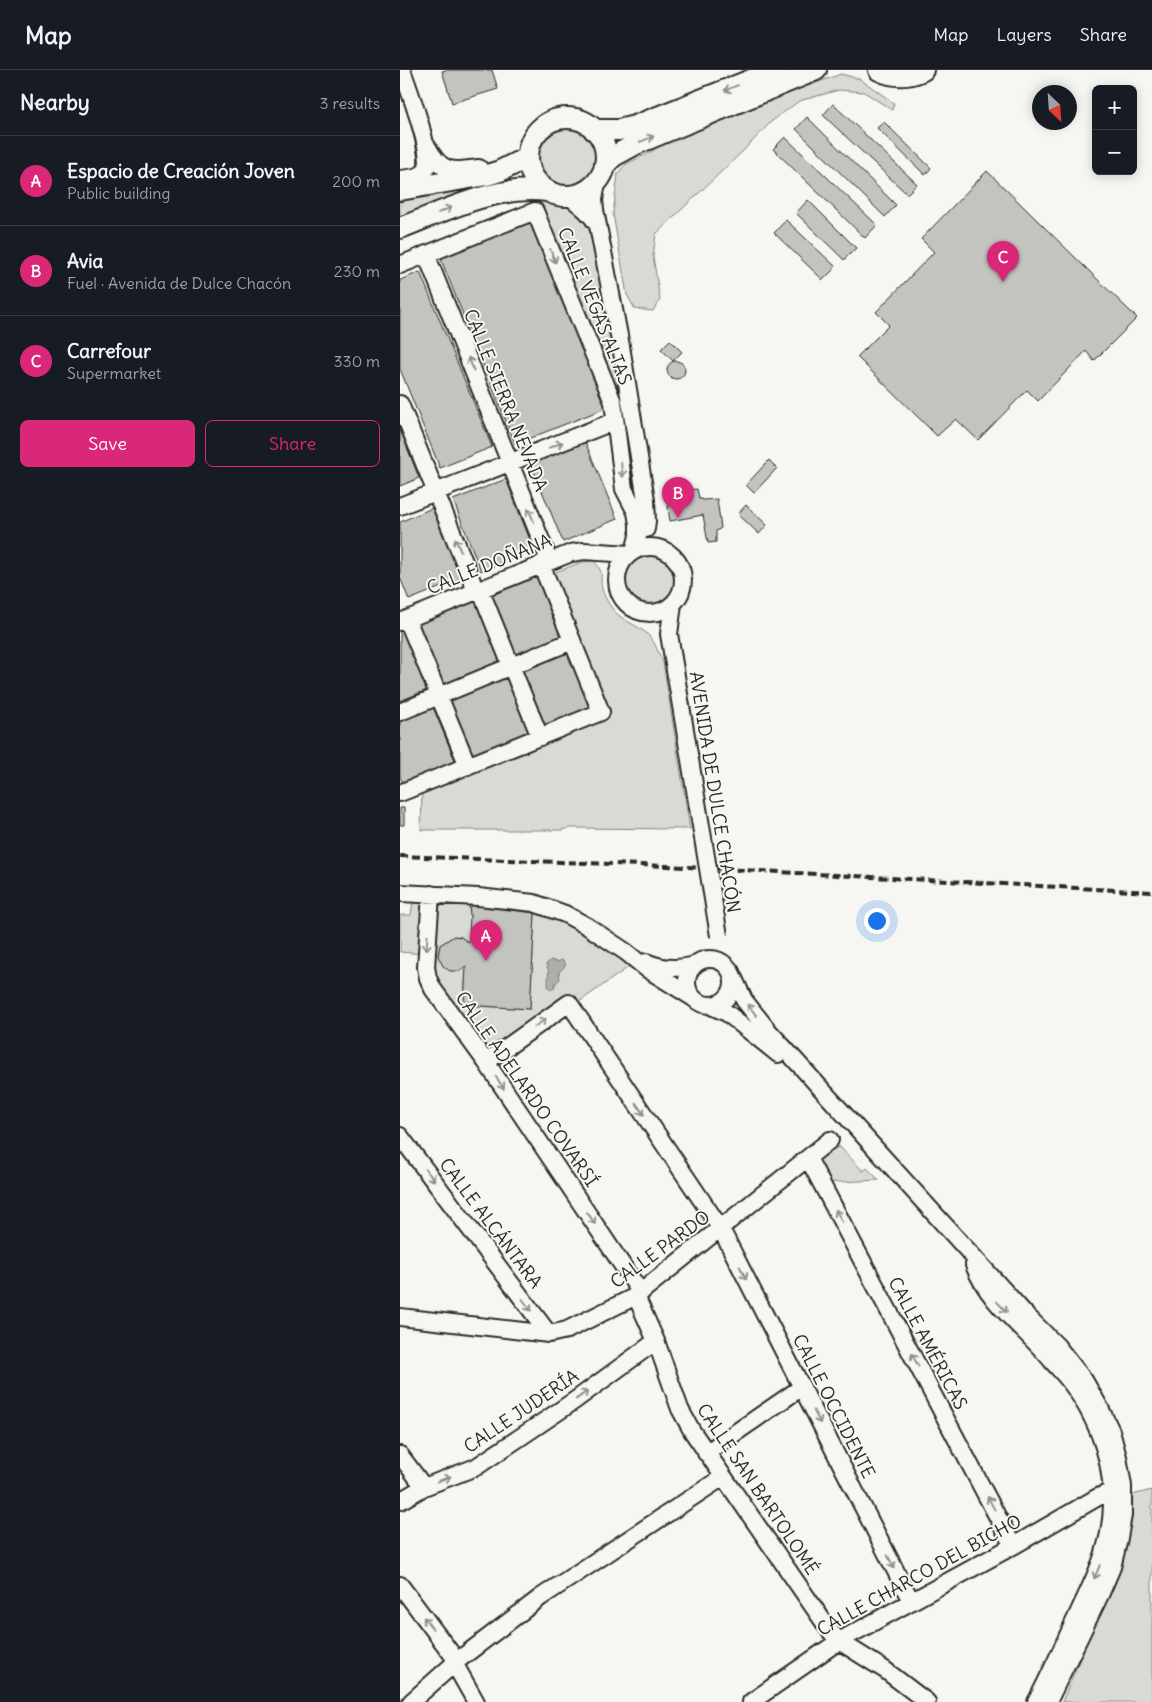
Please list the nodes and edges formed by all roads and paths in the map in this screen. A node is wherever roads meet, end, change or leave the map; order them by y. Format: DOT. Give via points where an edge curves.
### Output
graph roads {
  1 [pos="402,70"];
  2 [pos="776,70"];
  3 [pos="816,70"];
  4 [pos="879,70"];
  5 [pos="923,70"];
  6 [pos="594,130"];
  7 [pos="425,142"];
  8 [pos="529,151"];
  9 [pos="601,173"];
  10 [pos="400,179"];
  11 [pos="400,190"];
  12 [pos="547,191"];
  13 [pos="569,196"];
  14 [pos="598,226"];
  15 [pos="400,228"];
  16 [pos="426,254"];
  17 [pos="400,265"];
  18 [pos="400,404"];
  19 [pos="632,414"];
  20 [pos="615,419"];
  21 [pos="510,462"];
  22 [pos="436,491"];
  23 [pos="646,500"];
  24 [pos="400,506"];
  25 [pos="594,551"];
  26 [pos="634,552"];
  27 [pos="673,557"];
  28 [pos="545,562"];
  29 [pos="618,572"];
  30 [pos="478,590"];
  31 [pos="673,604"];
  32 [pos="645,613"];
  33 [pos="403,618"];
  34 [pos="572,641"];
  35 [pos="672,654"];
  36 [pos="511,666"];
  37 [pos="439,696"];
  38 [pos="400,712"];
  39 [pos="540,737"];
  40 [pos="468,766"];
  41 [pos="400,793"];
  42 [pos="400,892"];
  43 [pos="430,894"];
  44 [pos="719,936"];
  45 [pos="626,952"];
  46 [pos="698,963"];
  47 [pos="729,969"];
  48 [pos="702,1002"];
  49 [pos="486,1062"];
  50 [pos="819,1086"];
  51 [pos="400,1136"];
  52 [pos="830,1140"];
  53 [pos="808,1158"];
  54 [pos="721,1229"];
  55 [pos="969,1251"];
  56 [pos="639,1294"];
  57 [pos="400,1317"];
  58 [pos="549,1334"];
  59 [pos="656,1341"];
  60 [pos="802,1387"];
  61 [pos="706,1453"];
  62 [pos="400,1455"];
  63 [pos="723,1477"];
  64 [pos="424,1487"];
  65 [pos="1112,1492"];
  66 [pos="400,1501"];
  67 [pos="1014,1546"];
  68 [pos="400,1585"];
  69 [pos="911,1602"];
  70 [pos="839,1642"];
  71 [pos="456,1662"];
  72 [pos="1046,1701"];
  73 [pos="410,1702"];
  74 [pos="476,1702"];
  75 [pos="751,1702"];
  76 [pos="927,1702"];
  1 -- 7 [label="street"];
  2 -- 6 [label="main road, one-way" via="635,126"];
  9 -- 3 [label="main road, one-way" via="614,156 636,144"];
  4 -- 5 [label="main road" via="903,76"];
  6 -- 8 [label="main road" via="573,119 556,121 539,131"];
  6 -- 9 [label="main road" via="606,151"];
  7 -- 8 [label="street" via="432,156 447,169 486,166"];
  7 -- 10 [label="street" via="428,166 424,173"];
  8 -- 11 [label="main road" via="500,171 487,175"];
  8 -- 12 [label="main road" via="529,167 533,176"];
  9 -- 13 [label="main road" via="585,192"];
  9 -- 14 [label="street" via="594,200"];
  12 -- 13 [label="main road"];
  15 -- 12 [label="main road, one-way" via="492,194 528,189"];
  13 -- 14 [label="street" via="591,215"];
  14 -- 19 [label="street"];
  16 -- 17 [label="street"];
  16 -- 20 [label="street, CALLE VEGAS ALTAS, one-way" via="535,211 613,402"];
  21 -- 16 [label="street, CALLE SIERRA NEVADA, one-way"];
  18 -- 22 [label="street"];
  19 -- 20 [label="street"];
  19 -- 23 [label="street"];
  21 -- 20 [label="street, one-way"];
  20 -- 26 [label="street, CALLE VEGAS ALTAS, one-way" via="624,489 637,518 638,536"];
  21 -- 22 [label="street"];
  28 -- 21 [label="street, CALLE SIERRA NEVADA, one-way"];
  22 -- 24 [label="street"];
  30 -- 22 [label="street, one-way"];
  23 -- 26 [label="street" via="644,539"];
  23 -- 27 [label="street" via="652,521"];
  25 -- 26 [label="street, CALLE DOÑANA"];
  25 -- 28 [label="street, CALLE DOÑANA" via="571,552"];
  25 -- 29 [label="street"];
  26 -- 27 [label="street" via="655,548"];
  26 -- 29 [label="street"];
  27 -- 31 [label="street" via="680,565 683,585"];
  28 -- 30 [label="street, CALLE DOÑANA"];
  28 -- 34 [label="street, CALLE SIERRA NEVADA"];
  29 -- 32 [label="street" via="620,596 626,604"];
  30 -- 33 [label="street, CALLE DOÑANA"];
  30 -- 36 [label="street"];
  31 -- 32 [label="street" via="665,610"];
  31 -- 35 [label="street, AVENIDA DE DULCE CHACÓN" via="669,634"];
  32 -- 35 [label="street, AVENIDA DE DULCE CHACÓN" via="664,636"];
  33 -- 37 [label="street"];
  34 -- 36 [label="street"];
  34 -- 39 [label="street, CALLE SIERRA NEVADA" via="601,712"];
  35 -- 44 [label="street, AVENIDA DE DULCE CHACÓN, bridge"];
  36 -- 37 [label="street"];
  36 -- 39 [label="street"];
  37 -- 38 [label="street"];
  37 -- 40 [label="street"];
  39 -- 40 [label="street"];
  40 -- 41 [label="street"];
  42 -- 43 [label="street"];
  43 -- 45 [label="street" via="534,903 565,914"];
  43 -- 49 [label="street, CALLE ADELARDO COVARSÍ, one-way" via="428,978"];
  44 -- 46 [label="street, AVENIDA DE DULCE CHACÓN"];
  44 -- 47 [label="street, AVENIDA DE DULCE CHACÓN"];
  45 -- 46 [label="street" via="672,969"];
  45 -- 48 [label="street" via="647,969"];
  46 -- 47 [label="street" via="715,960"];
  46 -- 48 [label="street" via="690,971 687,986 690,993"];
  47 -- 48 [label="street" via="733,980 730,995 717,1004"];
  50 -- 47 [label="street, one-way" via="749,1007"];
  48 -- 50 [label="street" via="727,1013"];
  49 -- 54 [label="street, CALLE OCCIDENTE, one-way" via="569,1003"];
  49 -- 56 [label="street, CALLE ADELARDO COVARSÍ, one-way"];
  50 -- 55 [label="street"];
  51 -- 58 [label="street, CALLE ALCÁNTARA, one-way"];
  52 -- 53 [label="street, CALLE PARDO"];
  53 -- 54 [label="street, CALLE PARDO"];
  67 -- 53 [label="street, CALLE AMÉRICAS, one-way"];
  54 -- 56 [label="street, CALLE PARDO"];
  54 -- 60 [label="street, CALLE OCCIDENTE, one-way"];
  55 -- 65 [label="street, one-way" via="978,1277 990,1294 1075,1388 1092,1417 1102,1444 1110,1470"];
  55 -- 72 [label="street" via="1084,1380 1111,1431 1123,1486 1123,1515 1114,1559 1100,1595"];
  56 -- 58 [label="street, CALLE PARDO" via="567,1330"];
  56 -- 59 [label="street, CALLE SAN BARTOLOMÉ"];
  57 -- 58 [label="street, CALLE PARDO"];
  59 -- 61 [label="street, CALLE SAN BARTOLOMÉ" via="680,1409"];
  64 -- 59 [label="street, CALLE JUDERÍA, one-way" via="476,1467"];
  60 -- 61 [label="street"];
  60 -- 69 [label="street, CALLE OCCIDENTE, one-way"];
  61 -- 63 [label="street, CALLE SAN BARTOLOMÉ"];
  62 -- 64 [label="street"];
  63 -- 70 [label="street, CALLE SAN BARTOLOMÉ"];
  63 -- 71 [label="street" via="541,1597"];
  64 -- 66 [label="street, CALLE JUDERÍA"];
  65 -- 67 [label="street, CALLE CHARCO DEL BICHO"];
  65 -- 72 [label="street, one-way" via="1112,1515 1104,1553"];
  67 -- 69 [label="street, CALLE CHARCO DEL BICHO"];
  71 -- 68 [label="street, one-way"];
  69 -- 70 [label="street, CALLE CHARCO DEL BICHO"];
  70 -- 75 [label="street, CALLE CHARCO DEL BICHO"];
  70 -- 76 [label="street" via="885,1670"];
  71 -- 73 [label="street"];
  71 -- 74 [label="street"];
}
